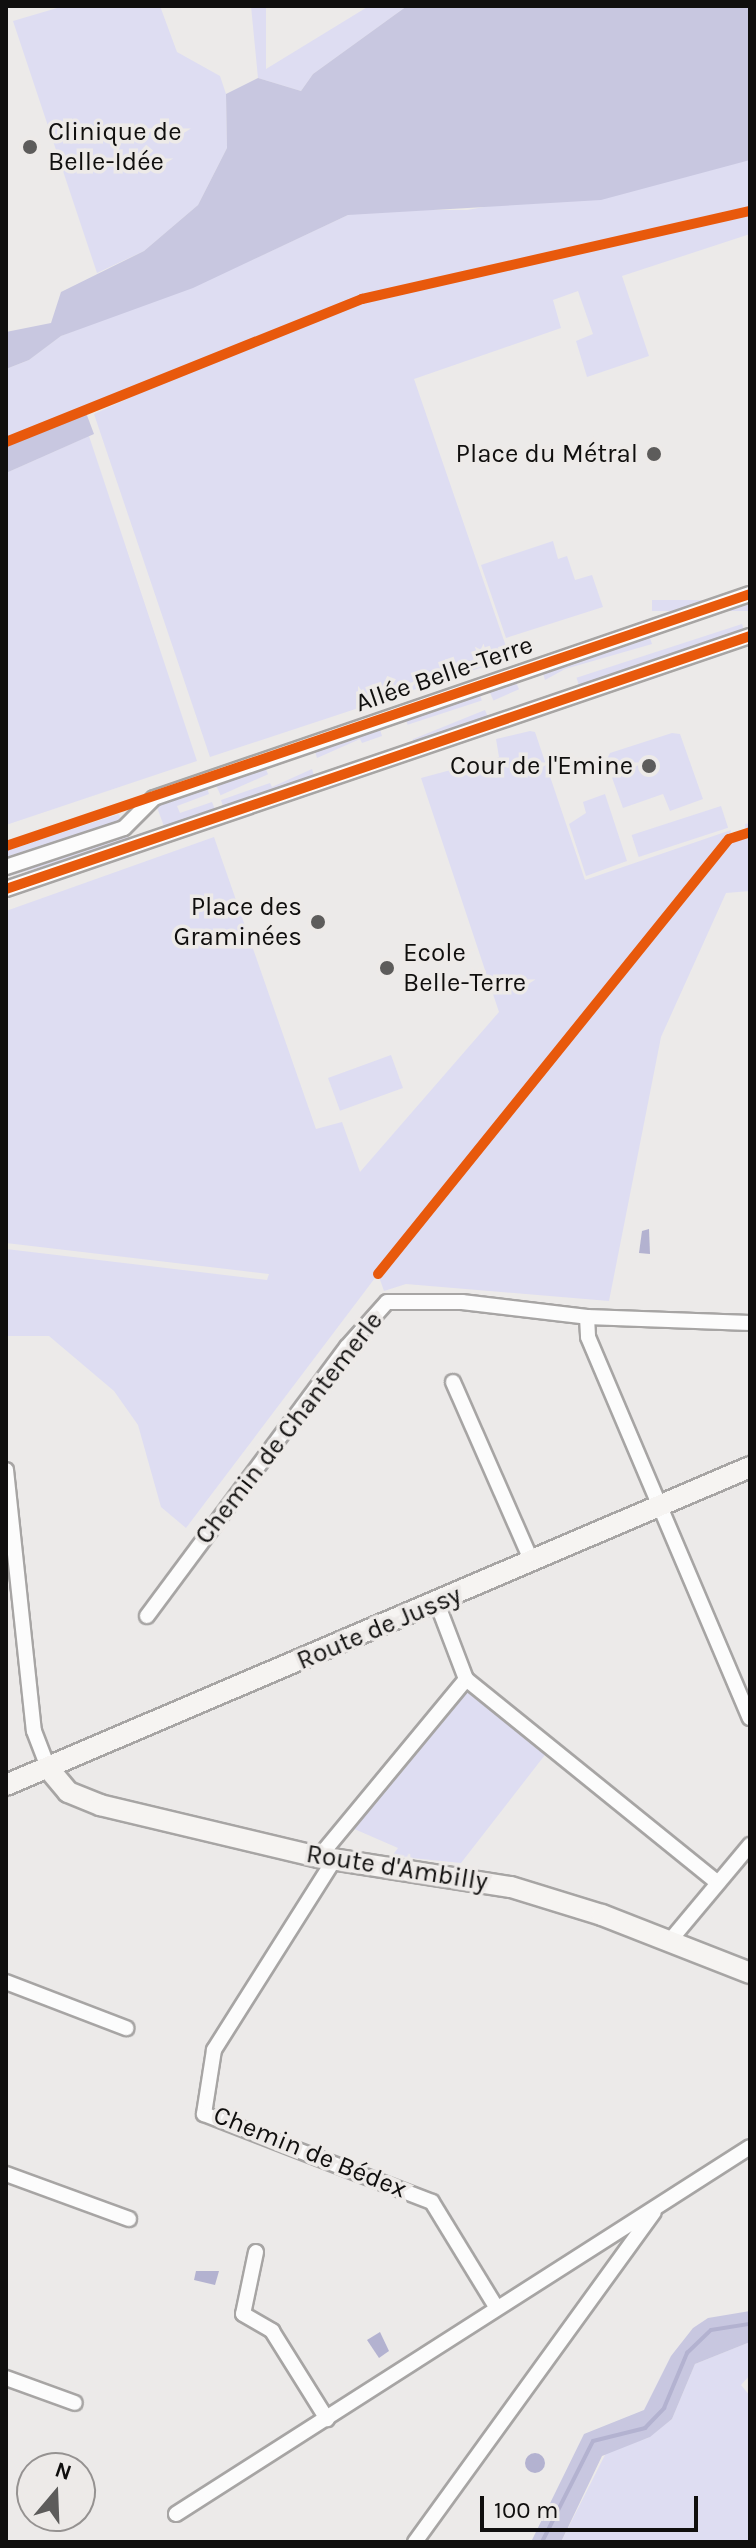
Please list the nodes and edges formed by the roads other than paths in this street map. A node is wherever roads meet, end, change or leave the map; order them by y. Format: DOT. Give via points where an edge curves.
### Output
graph roads {
  1 [pos="750,594"];
  2 [pos="750,636"];
  3 [pos="6,867"];
  4 [pos="6,889"];
  5 [pos="587,1317"];
  6 [pos="750,1323"];
  7 [pos="453,1382"];
  8 [pos="750,1467"];
  9 [pos="6,1470"];
  10 [pos="660,1507"];
  11 [pos="532,1562"];
  12 [pos="437,1603"];
  13 [pos="147,1616"];
  14 [pos="466,1679"];
  15 [pos="750,1718"];
  16 [pos="48,1768"];
  17 [pos="6,1785"];
  18 [pos="750,1845"];
  19 [pos="327,1859"];
  20 [pos="718,1883"];
  21 [pos="668,1943"];
  22 [pos="750,1973"];
  23 [pos="6,1982"];
  24 [pos="126,2028"];
  25 [pos="750,2147"];
  26 [pos="6,2174"];
  27 [pos="658,2205"];
  28 [pos="129,2219"];
  29 [pos="256,2252"];
  30 [pos="496,2307"];
  31 [pos="6,2378"];
  32 [pos="75,2403"];
  33 [pos="327,2419"];
  34 [pos="176,2514"];
  35 [pos="415,2542"];
  1 -- 3 [label="street, Allée Belle-Terre" via="154,798 124,828"];
  2 -- 4 [label="street"];
  5 -- 6 [label="street, Chemin de Chantemerle"];
  5 -- 10 [label="street" via="586,1332"];
  5 -- 13 [label="street, Chemin de Chantemerle" via="462,1302 387,1302 347,1347"];
  7 -- 11 [label="street"];
  8 -- 10 [label="main road, Route de Jussy"];
  9 -- 16 [label="street" via="34,1731"];
  10 -- 11 [label="main road, Route de Jussy"];
  10 -- 15 [label="street"];
  11 -- 12 [label="main road, Route de Jussy"];
  12 -- 14 [label="street"];
  12 -- 16 [label="main road, Route de Jussy"];
  14 -- 19 [label="street"];
  14 -- 20 [label="street"];
  16 -- 17 [label="main road, Route de Jussy"];
  16 -- 19 [label="main road, Route d'Ambilly" via="68,1792 100,1805"];
  18 -- 20 [label="street"];
  19 -- 21 [label="main road, Route d'Ambilly" via="511,1887 602,1915"];
  19 -- 30 [label="street, Chemin de Bédex" via="214,2050 204,2114 432,2202"];
  20 -- 21 [label="street"];
  21 -- 22 [label="main road, Route d'Ambilly"];
  23 -- 24 [label="street"];
  25 -- 27 [label="street"];
  26 -- 28 [label="street"];
  27 -- 30 [label="street"];
  27 -- 35 [label="street"];
  29 -- 33 [label="street" via="243,2314 272,2331"];
  30 -- 33 [label="street"];
  31 -- 32 [label="street"];
  33 -- 34 [label="street"];
}
